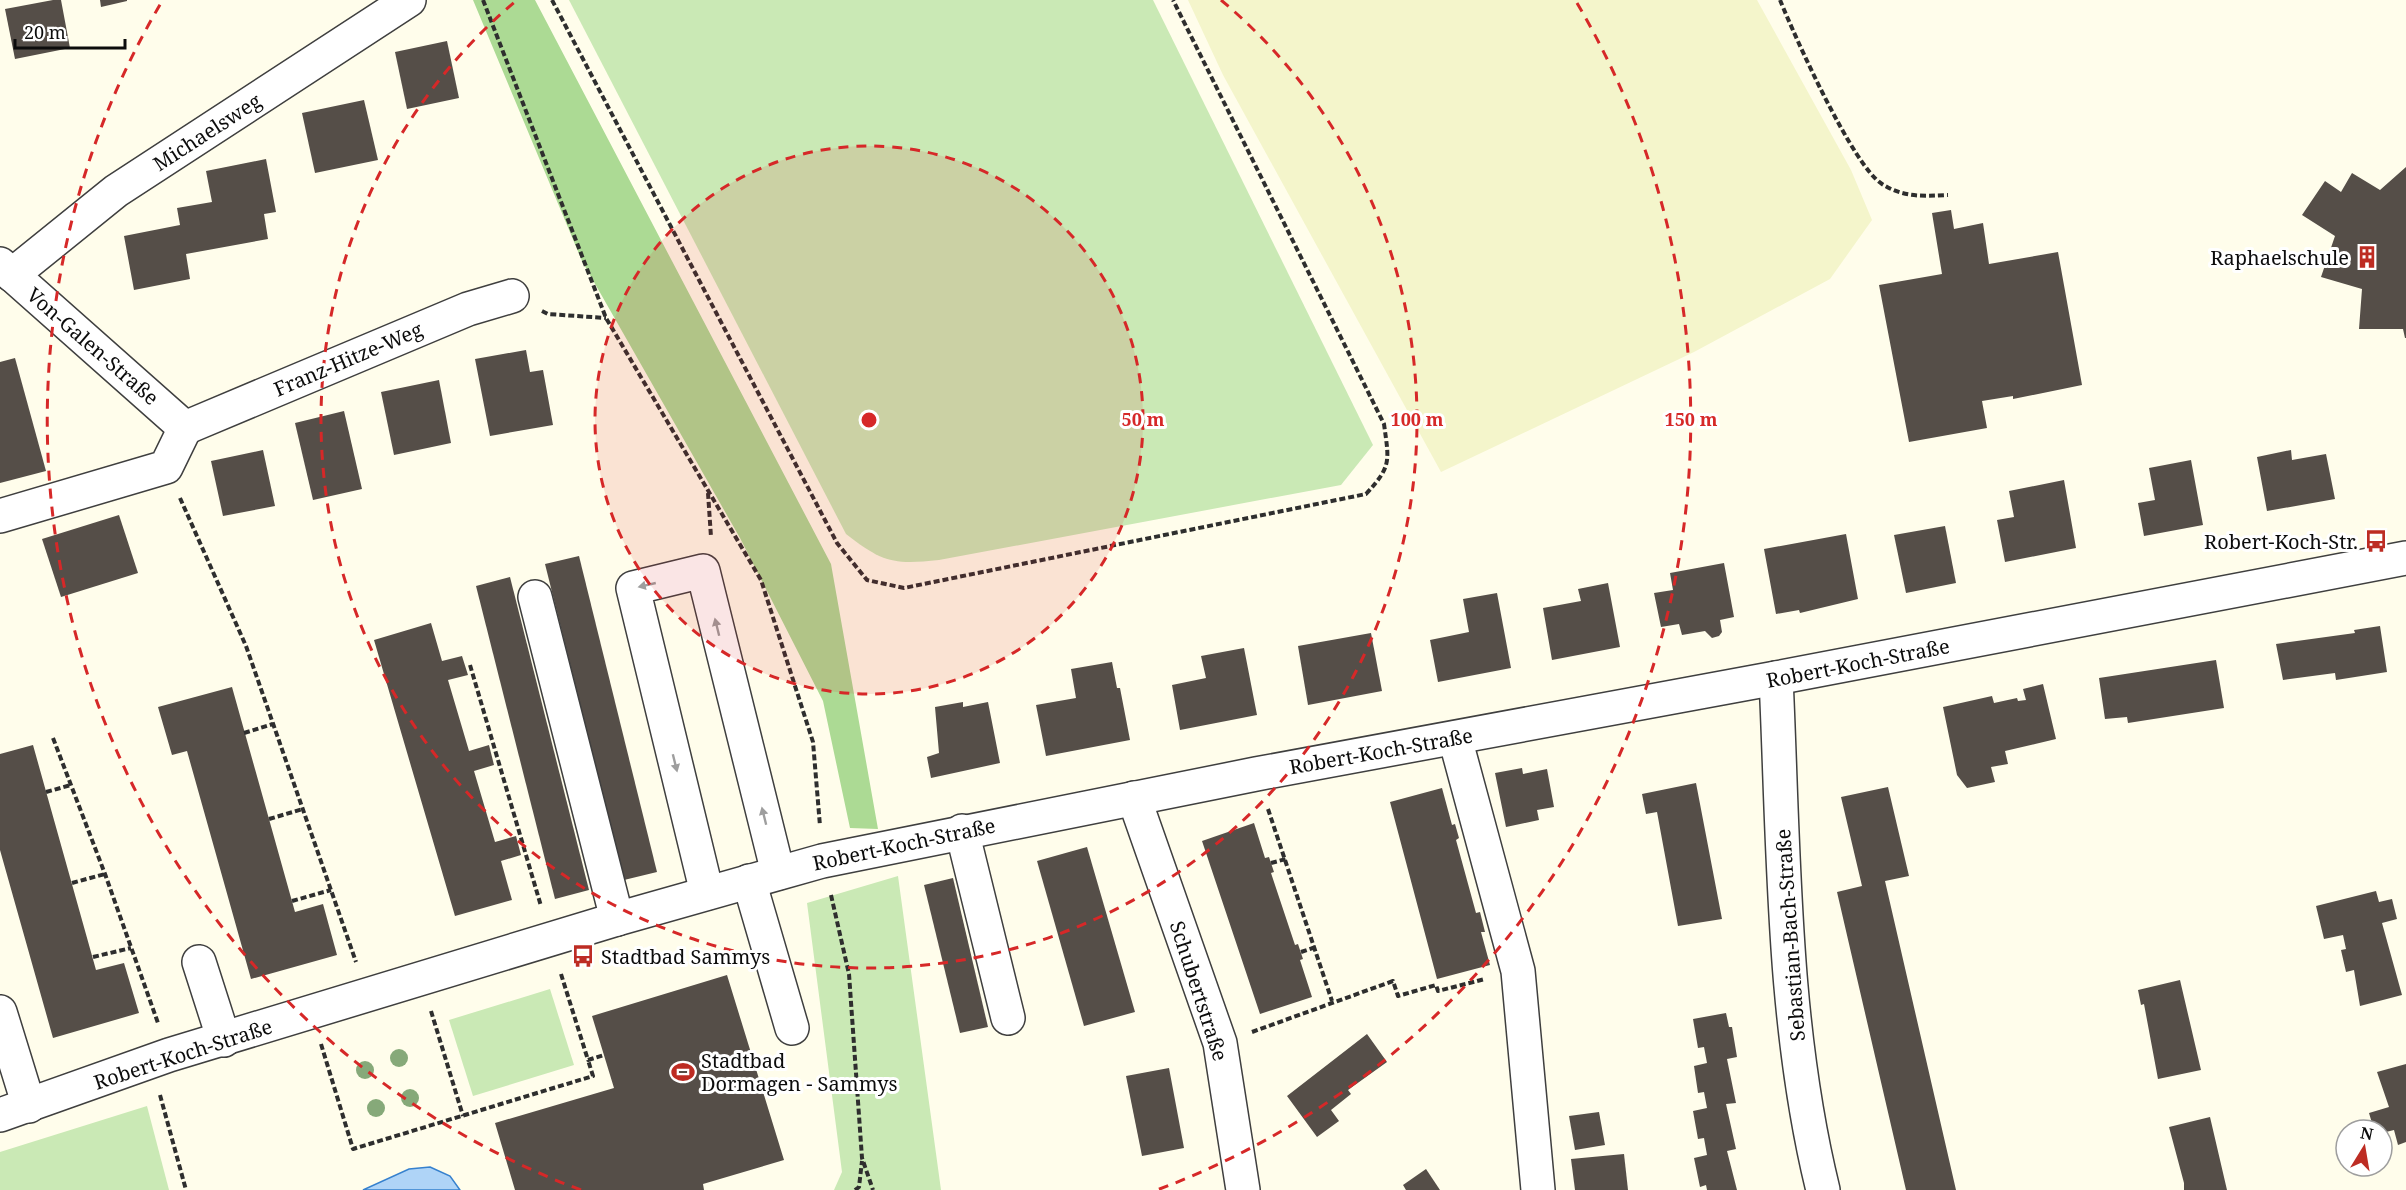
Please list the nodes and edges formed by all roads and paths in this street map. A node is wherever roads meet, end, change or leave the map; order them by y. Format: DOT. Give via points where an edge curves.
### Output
graph roads {
  1 [pos="409,0"];
  2 [pos="483,0"];
  3 [pos="552,0"];
  4 [pos="1173,0"];
  5 [pos="1780,0"];
  6 [pos="1948,195"];
  7 [pos="6,269"];
  8 [pos="512,296"];
  9 [pos="606,318"];
  10 [pos="185,428"];
  11 [pos="166,467"];
  12 [pos="708,493"];
  13 [pos="0,516"];
  14 [pos="2406,558"];
  15 [pos="704,571"];
  16 [pos="535,597"];
  17 [pos="470,665"];
  18 [pos="1776,678"];
  19 [pos="273,724"];
  20 [pos="244,733"];
  21 [pos="53,738"];
  22 [pos="1455,738"];
  23 [pos="1256,774"];
  24 [pos="71,785"];
  25 [pos="46,792"];
  26 [pos="1134,798"];
  27 [pos="303,809"];
  28 [pos="269,819"];
  29 [pos="962,831"];
  30 [pos="1286,859"];
  31 [pos="822,861"];
  32 [pos="1271,863"];
  33 [pos="105,874"];
  34 [pos="763,877"];
  35 [pos="72,883"];
  36 [pos="331,890"];
  37 [pos="706,893"];
  38 [pos="292,902"];
  39 [pos="617,919"];
  40 [pos="551,939"];
  41 [pos="1316,946"];
  42 [pos="131,948"];
  43 [pos="1301,952"];
  44 [pos="93,957"];
  45 [pos="199,962"];
  46 [pos="1518,971"];
  47 [pos="421,980"];
  48 [pos="368,996"];
  49 [pos="1332,1001"];
  50 [pos="572,1007"];
  51 [pos="0,1012"];
  52 [pos="311,1014"];
  53 [pos="1008,1018"];
  54 [pos="792,1028"];
  55 [pos="224,1040"];
  56 [pos="1220,1043"];
  57 [pos="604,1055"];
  58 [pos="160,1058"];
  59 [pos="588,1060"];
  60 [pos="15,1111"];
  61 [pos="463,1116"];
  62 [pos="862,1158"];
  63 [pos="186,1190"];
  64 [pos="855,1190"];
  65 [pos="873,1190"];
  66 [pos="1243,1190"];
  67 [pos="1538,1190"];
  68 [pos="1823,1190"];
  1 -- 7 [label="street, Michaelsweg" via="116,191"];
  2 -- 9 [label="path"];
  3 -- 4 [label="path" via="837,543 867,580 904,588 1366,494 1382,477 1389,459 1384,424"];
  5 -- 6 [label="path" via="1856,154 1880,183 1909,197"];
  7 -- 10 [label="street, Von-Galen-Straße"];
  8 -- 9 [label="path" via="548,314"];
  8 -- 10 [label="street, Franz-Hitze-Weg" via="468,309"];
  9 -- 12 [label="path"];
  10 -- 11 [label="street"];
  11 -- 13 [label="street"];
  11 -- 19 [label="path" via="246,646"];
  12 -- 15 [label="path" via="711,550"];
  12 -- 31 [label="path" via="761,580 813,742"];
  14 -- 18 [label="street, Robert-Koch-Straße"];
  34 -- 15 [label="street, one-way"];
  15 -- 37 [label="street, one-way" via="633,588"];
  16 -- 39 [label="street"];
  17 -- 40 [label="path"];
  18 -- 22 [label="street, Robert-Koch-Straße"];
  18 -- 68 [label="street, Sebastian-Bach-Straße" via="1790,1003 1810,1140"];
  19 -- 20 [label="path"];
  19 -- 27 [label="path"];
  21 -- 24 [label="path"];
  22 -- 23 [label="street, Robert-Koch-Straße"];
  22 -- 46 [label="street"];
  23 -- 26 [label="street, Robert-Koch-Straße"];
  23 -- 30 [label="path"];
  24 -- 25 [label="path"];
  24 -- 33 [label="path"];
  26 -- 29 [label="street, Robert-Koch-Straße"];
  26 -- 56 [label="street, Schubertstraße"];
  27 -- 28 [label="path"];
  27 -- 36 [label="path"];
  29 -- 31 [label="street, Robert-Koch-Straße"];
  29 -- 53 [label="street"];
  30 -- 32 [label="path"];
  30 -- 41 [label="path"];
  31 -- 34 [label="street, Robert-Koch-Straße"];
  31 -- 62 [label="path" via="849,974"];
  33 -- 35 [label="path"];
  33 -- 42 [label="path"];
  34 -- 37 [label="street, Robert-Koch-Straße"];
  34 -- 54 [label="street"];
  36 -- 38 [label="path"];
  36 -- 48 [label="path"];
  37 -- 39 [label="street, Robert-Koch-Straße"];
  39 -- 40 [label="street, Robert-Koch-Straße"];
  40 -- 47 [label="street, Robert-Koch-Straße"];
  41 -- 43 [label="path"];
  41 -- 49 [label="path"];
  42 -- 44 [label="path"];
  42 -- 58 [label="path"];
  45 -- 55 [label="street"];
  46 -- 49 [label="path" via="1438,991 1436,985 1398,996 1393,981"];
  46 -- 67 [label="street"];
  47 -- 48 [label="street, Robert-Koch-Straße"];
  47 -- 61 [label="path"];
  48 -- 52 [label="street, Robert-Koch-Straße"];
  49 -- 56 [label="path"];
  50 -- 59 [label="path"];
  51 -- 60 [label="street"];
  52 -- 55 [label="street, Robert-Koch-Straße"];
  52 -- 61 [label="path" via="353,1149"];
  55 -- 58 [label="street, Robert-Koch-Straße"];
  56 -- 66 [label="street, Schubertstraße"];
  57 -- 59 [label="path"];
  58 -- 60 [label="street, Robert-Koch-Straße"];
  58 -- 63 [label="path"];
  59 -- 61 [label="path" via="593,1076"];
  62 -- 64 [label="path" via="859,1187"];
  62 -- 65 [label="path"];
}
